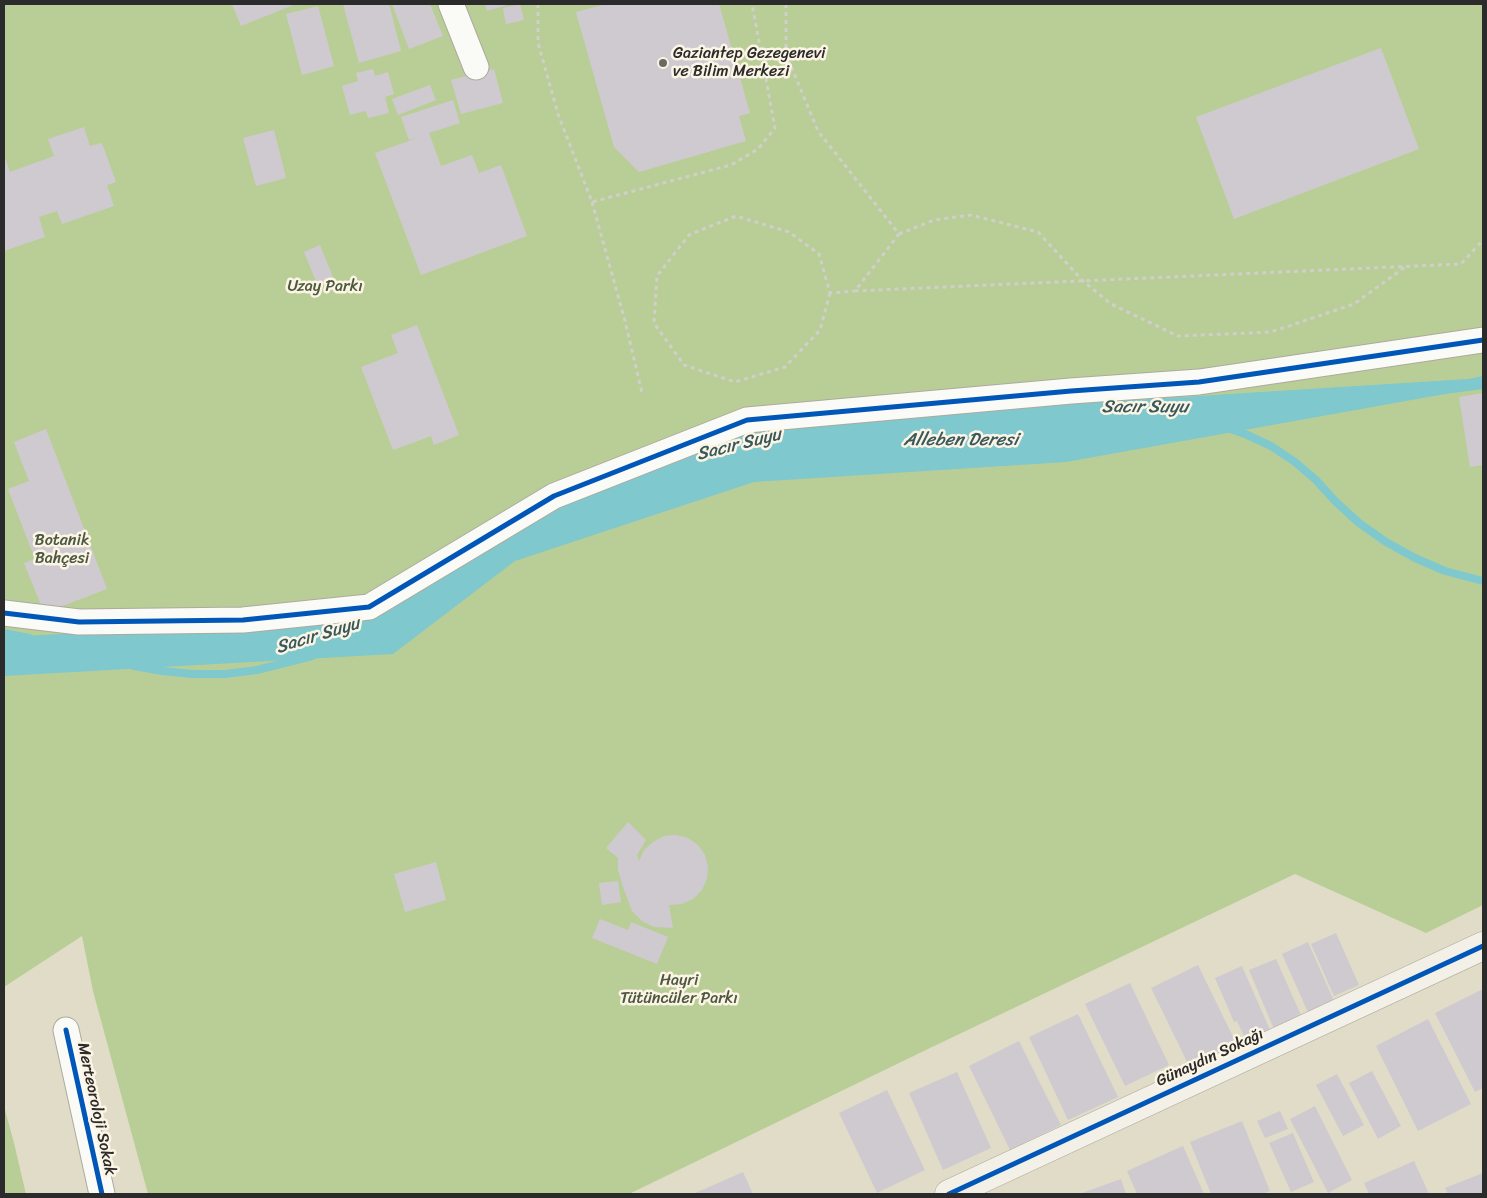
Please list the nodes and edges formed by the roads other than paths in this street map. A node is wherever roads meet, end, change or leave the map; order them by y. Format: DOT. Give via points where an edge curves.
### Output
graph roads {
  1 [pos="451,4"];
  2 [pos="476,67"];
  3 [pos="1483,340"];
  4 [pos="4,613"];
  5 [pos="1483,946"];
  6 [pos="66,1030"];
  7 [pos="102,1194"];
  8 [pos="949,1194"];
  1 -- 2 [label="street"];
  3 -- 4 [label="street" via="1199,382 747,420 554,496 369,607 243,620 79,622"];
  5 -- 8 [label="street, Günaydın Sokağı"];
  6 -- 7 [label="street, Merteoroloji Sokak"];
}
